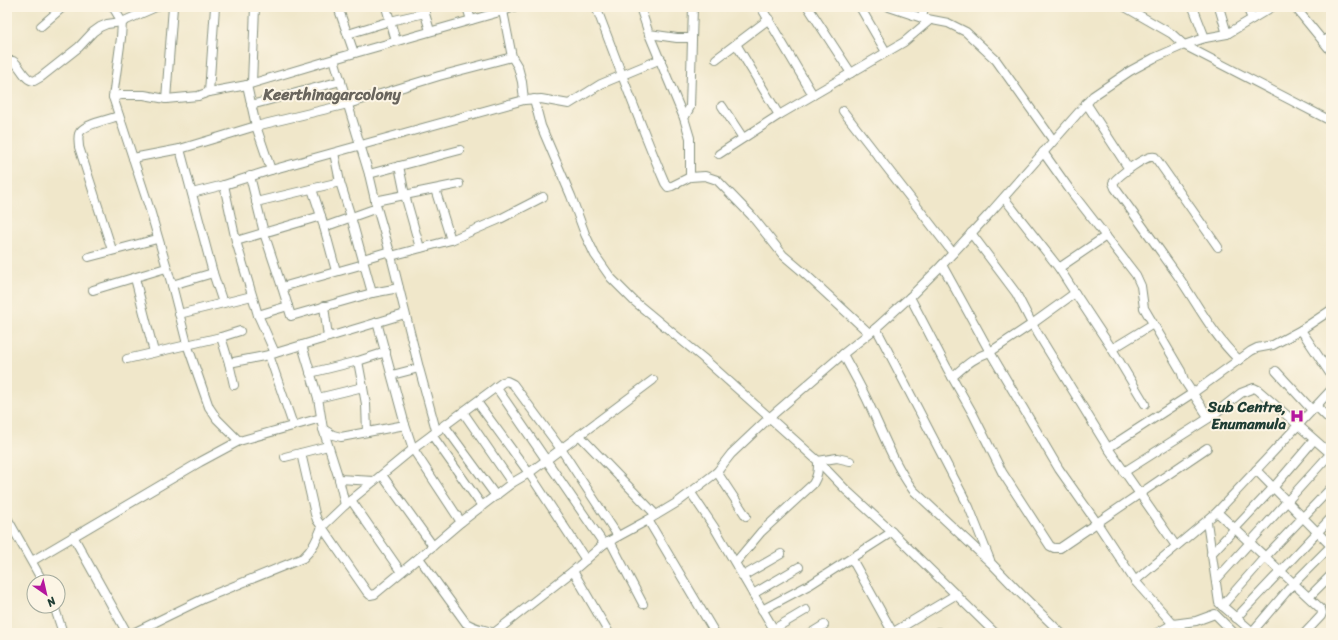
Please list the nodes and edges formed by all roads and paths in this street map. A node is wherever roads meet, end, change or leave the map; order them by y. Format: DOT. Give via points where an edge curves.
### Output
graph roads {
  1 [pos="63,7"];
  2 [pos="113,7"];
  3 [pos="156,7"];
  4 [pos="174,7"];
  5 [pos="215,7"];
  6 [pos="256,7"];
  7 [pos="338,7"];
  8 [pos="386,7"];
  9 [pos="467,7"];
  10 [pos="514,7"];
  11 [pos="596,7"];
  12 [pos="640,7"];
  13 [pos="694,7"];
  14 [pos="760,7"];
  15 [pos="808,7"];
  16 [pos="860,7"];
  17 [pos="889,7"];
  18 [pos="924,7"];
  19 [pos="1125,7"];
  20 [pos="1193,7"];
  21 [pos="1219,7"];
  22 [pos="1247,7"];
  23 [pos="1272,7"];
  24 [pos="1295,7"];
  25 [pos="424,10"];
  26 [pos="503,11"];
  27 [pos="768,19"];
  28 [pos="926,19"];
  29 [pos="1252,19"];
  30 [pos="471,20"];
  31 [pos="390,21"];
  32 [pos="122,22"];
  33 [pos="41,26"];
  34 [pos="430,31"];
  35 [pos="348,34"];
  36 [pos="649,34"];
  37 [pos="1226,34"];
  38 [pos="692,38"];
  39 [pos="1205,38"];
  40 [pos="1327,39"];
  41 [pos="396,41"];
  42 [pos="736,44"];
  43 [pos="1184,45"];
  44 [pos="1331,51"];
  45 [pos="886,52"];
  46 [pos="354,53"];
  47 [pos="512,57"];
  48 [pos="334,59"];
  49 [pos="661,59"];
  50 [pos="716,59"];
  51 [pos="7,62"];
  52 [pos="850,73"];
  53 [pos="623,75"];
  54 [pos="341,81"];
  55 [pos="250,84"];
  56 [pos="209,92"];
  57 [pos="813,94"];
  58 [pos="113,97"];
  59 [pos="166,99"];
  60 [pos="534,99"];
  61 [pos="524,100"];
  62 [pos="1086,103"];
  63 [pos="348,104"];
  64 [pos="251,105"];
  65 [pos="722,106"];
  66 [pos="843,111"];
  67 [pos="779,115"];
  68 [pos="119,116"];
  69 [pos="684,118"];
  70 [pos="1331,121"];
  71 [pos="256,126"];
  72 [pos="743,138"];
  73 [pos="1053,140"];
  74 [pos="360,145"];
  75 [pos="180,149"];
  76 [pos="460,150"];
  77 [pos="1043,152"];
  78 [pos="334,153"];
  79 [pos="719,154"];
  80 [pos="133,158"];
  81 [pos="399,166"];
  82 [pos="1129,169"];
  83 [pos="271,170"];
  84 [pos="369,174"];
  85 [pos="250,176"];
  86 [pos="690,177"];
  87 [pos="340,182"];
  88 [pos="459,184"];
  89 [pos="224,185"];
  90 [pos="312,189"];
  91 [pos="435,189"];
  92 [pos="192,194"];
  93 [pos="405,195"];
  94 [pos="543,197"];
  95 [pos="1004,198"];
  96 [pos="256,202"];
  97 [pos="376,205"];
  98 [pos="321,216"];
  99 [pos="351,217"];
  100 [pos="324,227"];
  101 [pos="264,233"];
  102 [pos="971,233"];
  103 [pos="1106,236"];
  104 [pos="157,239"];
  105 [pos="236,240"];
  106 [pos="451,240"];
  107 [pos="1218,247"];
  108 [pos="420,248"];
  109 [pos="112,250"];
  110 [pos="953,253"];
  111 [pos="390,254"];
  112 [pos="88,257"];
  113 [pos="363,261"];
  114 [pos="942,265"];
  115 [pos="166,268"];
  116 [pos="1059,268"];
  117 [pos="336,271"];
  118 [pos="213,273"];
  119 [pos="135,278"];
  120 [pos="172,285"];
  121 [pos="282,287"];
  122 [pos="400,288"];
  123 [pos="93,290"];
  124 [pos="372,293"];
  125 [pos="1075,293"];
  126 [pos="252,296"];
  127 [pos="910,296"];
  128 [pos="223,303"];
  129 [pos="288,306"];
  130 [pos="324,306"];
  131 [pos="1331,310"];
  132 [pos="179,314"];
  133 [pos="405,314"];
  134 [pos="258,316"];
  135 [pos="377,322"];
  136 [pos="1032,324"];
  137 [pos="1153,324"];
  138 [pos="876,328"];
  139 [pos="1301,330"];
  140 [pos="240,331"];
  141 [pos="869,333"];
  142 [pos="220,337"];
  143 [pos="328,337"];
  144 [pos="187,344"];
  145 [pos="302,345"];
  146 [pos="1112,348"];
  147 [pos="154,352"];
  148 [pos="386,352"];
  149 [pos="990,352"];
  150 [pos="272,354"];
  151 [pos="843,354"];
  152 [pos="127,359"];
  153 [pos="1239,360"];
  154 [pos="358,361"];
  155 [pos="229,363"];
  156 [pos="419,368"];
  157 [pos="1276,371"];
  158 [pos="310,373"];
  159 [pos="392,375"];
  160 [pos="1331,375"];
  161 [pos="952,377"];
  162 [pos="653,380"];
  163 [pos="234,385"];
  164 [pos="363,387"];
  165 [pos="496,387"];
  166 [pos="1331,390"];
  167 [pos="1192,393"];
  168 [pos="318,398"];
  169 [pos="477,402"];
  170 [pos="1145,404"];
  171 [pos="1314,408"];
  172 [pos="463,412"];
  173 [pos="321,418"];
  174 [pos="769,418"];
  175 [pos="1209,418"];
  176 [pos="1331,421"];
  177 [pos="404,424"];
  178 [pos="293,425"];
  179 [pos="444,425"];
  180 [pos="1298,426"];
  181 [pos="323,429"];
  182 [pos="367,432"];
  183 [pos="434,433"];
  184 [pos="579,435"];
  185 [pos="239,440"];
  186 [pos="1314,440"];
  187 [pos="328,446"];
  188 [pos="1108,448"];
  189 [pos="1207,448"];
  190 [pos="413,449"];
  191 [pos="561,449"];
  192 [pos="301,453"];
  193 [pos="1331,454"];
  194 [pos="285,457"];
  195 [pos="546,460"];
  196 [pos="818,461"];
  197 [pos="850,461"];
  198 [pos="1256,470"];
  199 [pos="717,472"];
  200 [pos="1124,472"];
  201 [pos="529,473"];
  202 [pos="382,475"];
  203 [pos="339,479"];
  204 [pos="374,481"];
  205 [pos="512,483"];
  206 [pos="1274,488"];
  207 [pos="1331,488"];
  208 [pos="691,493"];
  209 [pos="1140,494"];
  210 [pos="496,496"];
  211 [pos="1288,502"];
  212 [pos="348,503"];
  213 [pos="482,506"];
  214 [pos="1217,512"];
  215 [pos="656,515"];
  216 [pos="746,516"];
  217 [pos="1303,517"];
  218 [pos="7,518"];
  219 [pos="1331,518"];
  220 [pos="648,520"];
  221 [pos="461,522"];
  222 [pos="1207,522"];
  223 [pos="1097,523"];
  224 [pos="322,527"];
  225 [pos="1235,529"];
  226 [pos="892,532"];
  227 [pos="1318,533"];
  228 [pos="73,536"];
  229 [pos="618,536"];
  230 [pos="607,542"];
  231 [pos="1250,543"];
  232 [pos="433,546"];
  233 [pos="1176,546"];
  234 [pos="1331,546"];
  235 [pos="781,554"];
  236 [pos="1211,554"];
  237 [pos="1265,557"];
  238 [pos="419,558"];
  239 [pos="852,559"];
  240 [pos="586,560"];
  241 [pos="32,561"];
  242 [pos="736,562"];
  243 [pos="991,563"];
  244 [pos="799,567"];
  245 [pos="573,571"];
  246 [pos="1280,571"];
  247 [pos="401,572"];
  248 [pos="39,574"];
  249 [pos="1331,575"];
  250 [pos="743,576"];
  251 [pos="1216,580"];
  252 [pos="1135,581"];
  253 [pos="1293,584"];
  254 [pos="753,594"];
  255 [pos="957,594"];
  256 [pos="1309,597"];
  257 [pos="643,604"];
  258 [pos="1222,606"];
  259 [pos="762,610"];
  260 [pos="806,610"];
  261 [pos="57,614"];
  262 [pos="1236,618"];
  263 [pos="1176,624"];
  264 [pos="824,625"];
  265 [pos="775,631"];
  266 [pos="1253,632"];
  267 [pos="63,633"];
  268 [pos="127,633"];
  269 [pos="133,633"];
  270 [pos="494,633"];
  271 [pos="609,633"];
  272 [pos="715,633"];
  273 [pos="811,633"];
  274 [pos="893,633"];
  275 [pos="995,633"];
  276 [pos="1061,633"];
  277 [pos="1156,633"];
  278 [pos="1183,633"];
  279 [pos="1234,633"];
  280 [pos="1305,633"];
  1 -- 33 [label="street"];
  2 -- 32 [label="street"];
  3 -- 32 [label="street"];
  4 -- 59 [label="street"];
  5 -- 56 [label="street"];
  6 -- 55 [label="street"];
  7 -- 35 [label="street"];
  8 -- 31 [label="street"];
  9 -- 30 [label="street"];
  10 -- 26 [label="street"];
  11 -- 53 [label="street"];
  12 -- 36 [label="street"];
  13 -- 38 [label="street"];
  14 -- 27 [label="street"];
  15 -- 52 [label="street"];
  16 -- 45 [label="street"];
  17 -- 28 [label="street"];
  18 -- 28 [label="street"];
  19 -- 43 [label="street" via="1172,34"];
  20 -- 39 [label="street"];
  21 -- 37 [label="street"];
  22 -- 29 [label="street"];
  23 -- 29 [label="street"];
  24 -- 40 [label="street"];
  25 -- 31 [label="street"];
  25 -- 34 [label="street"];
  26 -- 30 [label="street"];
  26 -- 47 [label="street"];
  27 -- 42 [label="street"];
  27 -- 57 [label="street"];
  28 -- 45 [label="street" via="904,42"];
  28 -- 73 [label="street" via="948,23 990,53"];
  29 -- 37 [label="street"];
  30 -- 34 [label="street"];
  31 -- 35 [label="street"];
  31 -- 41 [label="street"];
  32 -- 51 [label="street" via="100,27 34,81 28,79 16,63"];
  32 -- 58 [label="street"];
  34 -- 41 [label="street"];
  35 -- 46 [label="street"];
  36 -- 38 [label="street"];
  36 -- 49 [label="street"];
  37 -- 39 [label="street"];
  38 -- 69 [label="street" via="690,107"];
  39 -- 43 [label="street"];
  40 -- 44 [label="street"];
  41 -- 46 [label="street"];
  42 -- 50 [label="street"];
  42 -- 67 [label="street"];
  43 -- 62 [label="street" via="1130,71"];
  43 -- 70 [label="street"];
  45 -- 52 [label="street"];
  46 -- 48 [label="street"];
  47 -- 61 [label="street" via="518,67"];
  47 -- 63 [label="street"];
  48 -- 54 [label="street"];
  48 -- 55 [label="street"];
  49 -- 53 [label="street"];
  49 -- 69 [label="street"];
  52 -- 57 [label="street"];
  53 -- 60 [label="street" via="601,84 569,104"];
  53 -- 86 [label="street" via="643,132 665,182 672,186"];
  54 -- 63 [label="street"];
  54 -- 64 [label="street"];
  55 -- 56 [label="street"];
  55 -- 64 [label="street"];
  56 -- 59 [label="street" via="188,98"];
  57 -- 67 [label="street"];
  58 -- 59 [label="street" via="144,95"];
  58 -- 68 [label="street"];
  60 -- 61 [label="street"];
  60 -- 174 [label="street" via="541,126 585,234 610,278"];
  61 -- 74 [label="street"];
  62 -- 73 [label="street"];
  62 -- 82 [label="street"];
  63 -- 71 [label="street"];
  63 -- 74 [label="street"];
  64 -- 71 [label="street"];
  65 -- 72 [label="street"];
  66 -- 110 [label="street"];
  67 -- 72 [label="street"];
  68 -- 80 [label="street"];
  68 -- 109 [label="street" via="86,127 79,135 79,147"];
  69 -- 86 [label="street" via="690,138"];
  71 -- 75 [label="street"];
  71 -- 83 [label="street"];
  72 -- 79 [label="street"];
  73 -- 77 [label="street"];
  74 -- 78 [label="street"];
  74 -- 84 [label="street"];
  75 -- 80 [label="street"];
  75 -- 92 [label="street"];
  76 -- 81 [label="street"];
  77 -- 95 [label="street"];
  77 -- 103 [label="street"];
  78 -- 83 [label="street"];
  78 -- 87 [label="street"];
  80 -- 104 [label="street"];
  81 -- 84 [label="street"];
  81 -- 93 [label="street"];
  82 -- 107 [label="street" via="1147,157 1155,157"];
  82 -- 153 [label="street" via="1115,180 1115,188 1212,330"];
  83 -- 85 [label="street"];
  84 -- 97 [label="street"];
  85 -- 89 [label="street"];
  85 -- 96 [label="street"];
  86 -- 141 [label="street" via="705,176 717,180 751,215 784,255"];
  87 -- 90 [label="street"];
  87 -- 99 [label="street"];
  88 -- 91 [label="street"];
  89 -- 92 [label="street"];
  89 -- 105 [label="street"];
  90 -- 96 [label="street"];
  90 -- 98 [label="street"];
  91 -- 93 [label="street"];
  91 -- 106 [label="street"];
  92 -- 118 [label="street"];
  93 -- 97 [label="street"];
  93 -- 108 [label="street"];
  94 -- 106 [label="street"];
  95 -- 102 [label="street"];
  95 -- 116 [label="street"];
  96 -- 101 [label="street"];
  97 -- 99 [label="street"];
  97 -- 111 [label="street"];
  98 -- 100 [label="street"];
  98 -- 101 [label="street"];
  99 -- 100 [label="street"];
  99 -- 113 [label="street"];
  100 -- 117 [label="street"];
  101 -- 105 [label="street"];
  101 -- 121 [label="street"];
  102 -- 110 [label="street"];
  102 -- 136 [label="street" via="1016,293"];
  103 -- 116 [label="street"];
  103 -- 137 [label="street" via="1136,275 1141,286 1144,308"];
  104 -- 109 [label="street"];
  104 -- 115 [label="street"];
  105 -- 126 [label="street"];
  106 -- 108 [label="street"];
  108 -- 111 [label="street"];
  109 -- 112 [label="street"];
  110 -- 114 [label="street"];
  111 -- 113 [label="street"];
  111 -- 122 [label="street"];
  113 -- 117 [label="street"];
  113 -- 124 [label="street"];
  114 -- 127 [label="street"];
  114 -- 149 [label="street"];
  115 -- 119 [label="street"];
  115 -- 120 [label="street"];
  116 -- 125 [label="street"];
  117 -- 121 [label="street"];
  118 -- 120 [label="street"];
  118 -- 128 [label="street"];
  119 -- 123 [label="street"];
  119 -- 147 [label="street"];
  120 -- 132 [label="street"];
  121 -- 129 [label="street"];
  122 -- 124 [label="street"];
  122 -- 133 [label="street"];
  124 -- 130 [label="street"];
  125 -- 136 [label="street"];
  125 -- 146 [label="street"];
  126 -- 128 [label="street"];
  126 -- 134 [label="street"];
  127 -- 138 [label="street"];
  127 -- 161 [label="street"];
  128 -- 132 [label="street"];
  129 -- 130 [label="street" via="291,316"];
  129 -- 134 [label="street"];
  130 -- 143 [label="street"];
  131 -- 139 [label="street"];
  132 -- 144 [label="street"];
  133 -- 135 [label="street"];
  133 -- 156 [label="street"];
  134 -- 150 [label="street"];
  135 -- 143 [label="street"];
  135 -- 148 [label="street"];
  136 -- 149 [label="street"];
  136 -- 188 [label="street"];
  137 -- 146 [label="street"];
  137 -- 167 [label="street"];
  138 -- 141 [label="street"];
  138 -- 243 [label="street" via="969,507"];
  139 -- 153 [label="street" via="1273,345 1257,348"];
  139 -- 160 [label="street"];
  140 -- 142 [label="street"];
  141 -- 151 [label="street"];
  142 -- 144 [label="street"];
  142 -- 155 [label="street"];
  143 -- 145 [label="street"];
  144 -- 147 [label="street"];
  144 -- 185 [label="street" via="209,407 217,419"];
  145 -- 150 [label="street"];
  145 -- 158 [label="street"];
  146 -- 170 [label="street"];
  147 -- 152 [label="street"];
  148 -- 154 [label="street"];
  148 -- 159 [label="street"];
  149 -- 161 [label="street" via="971,360"];
  149 -- 223 [label="street" via="1059,469"];
  150 -- 155 [label="street"];
  150 -- 178 [label="street"];
  151 -- 174 [label="street"];
  151 -- 243 [label="street" via="905,479 913,490"];
  153 -- 167 [label="street"];
  154 -- 158 [label="street"];
  154 -- 164 [label="street"];
  155 -- 163 [label="street"];
  156 -- 159 [label="street"];
  156 -- 183 [label="street"];
  157 -- 171 [label="street"];
  158 -- 168 [label="street"];
  159 -- 177 [label="street"];
  161 -- 223 [label="street" via="1002,472 1050,546 1060,548"];
  162 -- 184 [label="street"];
  164 -- 168 [label="street"];
  164 -- 182 [label="street"];
  165 -- 169 [label="street"];
  165 -- 191 [label="street" via="502,382 511,382"];
  165 -- 195 [label="street"];
  166 -- 171 [label="street"];
  167 -- 175 [label="street"];
  167 -- 188 [label="street"];
  168 -- 173 [label="street"];
  169 -- 172 [label="street"];
  169 -- 201 [label="street"];
  171 -- 176 [label="street"];
  171 -- 180 [label="street"];
  172 -- 179 [label="street"];
  172 -- 205 [label="street"];
  173 -- 178 [label="street"];
  173 -- 181 [label="street"];
  174 -- 196 [label="street"];
  174 -- 199 [label="street" via="731,454"];
  175 -- 180 [label="street" via="1241,393 1254,388"];
  175 -- 200 [label="street"];
  177 -- 182 [label="street"];
  177 -- 190 [label="street"];
  178 -- 185 [label="street"];
  179 -- 183 [label="street"];
  179 -- 210 [label="street"];
  180 -- 186 [label="street"];
  180 -- 198 [label="street"];
  181 -- 182 [label="street" via="341,437"];
  181 -- 187 [label="street"];
  183 -- 190 [label="street"];
  183 -- 213 [label="street"];
  184 -- 191 [label="street"];
  184 -- 215 [label="street"];
  185 -- 228 [label="street"];
  186 -- 193 [label="street"];
  186 -- 206 [label="street"];
  187 -- 192 [label="street"];
  187 -- 203 [label="street"];
  188 -- 200 [label="street"];
  189 -- 209 [label="street"];
  190 -- 202 [label="street"];
  190 -- 221 [label="street"];
  191 -- 195 [label="street"];
  191 -- 229 [label="street"];
  192 -- 194 [label="street"];
  192 -- 224 [label="street" via="315,514"];
  193 -- 211 [label="street"];
  195 -- 201 [label="street"];
  195 -- 230 [label="street"];
  196 -- 197 [label="street" via="837,458"];
  196 -- 226 [label="street"];
  196 -- 242 [label="street" via="817,478 813,484 761,532"];
  198 -- 206 [label="street"];
  198 -- 214 [label="street"];
  199 -- 208 [label="street"];
  199 -- 216 [label="street"];
  200 -- 209 [label="street"];
  201 -- 205 [label="street"];
  201 -- 240 [label="street"];
  202 -- 204 [label="street"];
  202 -- 232 [label="street"];
  203 -- 204 [label="street"];
  203 -- 212 [label="street"];
  204 -- 212 [label="street"];
  205 -- 210 [label="street"];
  206 -- 211 [label="street"];
  206 -- 225 [label="street"];
  207 -- 217 [label="street"];
  208 -- 215 [label="street"];
  208 -- 242 [label="street"];
  209 -- 223 [label="street"];
  209 -- 233 [label="street"];
  210 -- 213 [label="street"];
  211 -- 217 [label="street"];
  211 -- 231 [label="street"];
  212 -- 224 [label="street"];
  212 -- 247 [label="street"];
  213 -- 221 [label="street"];
  214 -- 222 [label="street"];
  214 -- 225 [label="street"];
  215 -- 220 [label="street"];
  217 -- 227 [label="street"];
  217 -- 237 [label="street"];
  218 -- 241 [label="street"];
  219 -- 227 [label="street"];
  220 -- 229 [label="street"];
  220 -- 272 [label="street"];
  221 -- 232 [label="street"];
  222 -- 233 [label="street"];
  222 -- 236 [label="street"];
  223 -- 252 [label="street"];
  224 -- 247 [label="street" via="370,595 375,594"];
  224 -- 269 [label="street" via="303,558 205,598"];
  225 -- 231 [label="street"];
  225 -- 236 [label="street"];
  226 -- 239 [label="street"];
  226 -- 255 [label="street"];
  227 -- 234 [label="street"];
  227 -- 246 [label="street"];
  228 -- 241 [label="street"];
  228 -- 268 [label="street"];
  229 -- 230 [label="street"];
  230 -- 240 [label="street"];
  230 -- 257 [label="street"];
  231 -- 237 [label="street"];
  231 -- 251 [label="street"];
  232 -- 238 [label="street"];
  233 -- 252 [label="street"];
  234 -- 253 [label="street"];
  235 -- 250 [label="street"];
  236 -- 251 [label="street"];
  237 -- 246 [label="street"];
  237 -- 258 [label="street"];
  238 -- 247 [label="street"];
  238 -- 270 [label="street" via="466,623 473,628"];
  239 -- 259 [label="street"];
  239 -- 274 [label="street"];
  240 -- 245 [label="street"];
  241 -- 248 [label="street"];
  242 -- 250 [label="street"];
  243 -- 276 [label="street"];
  244 -- 254 [label="street"];
  245 -- 270 [label="street"];
  245 -- 271 [label="street"];
  246 -- 253 [label="street"];
  246 -- 262 [label="street"];
  249 -- 256 [label="street"];
  250 -- 254 [label="street"];
  251 -- 258 [label="street" via="1219,602"];
  252 -- 263 [label="street"];
  253 -- 256 [label="street"];
  253 -- 266 [label="street"];
  254 -- 259 [label="street"];
  255 -- 274 [label="street"];
  255 -- 275 [label="street"];
  256 -- 280 [label="street" via="1322,613"];
  258 -- 262 [label="street"];
  259 -- 265 [label="street"];
  260 -- 265 [label="street"];
  261 -- 267 [label="street"];
  262 -- 266 [label="street"];
  263 -- 277 [label="street"];
  263 -- 278 [label="street"];
  263 -- 279 [label="street" via="1196,621 1215,614"];
  264 -- 273 [label="street"];
}
